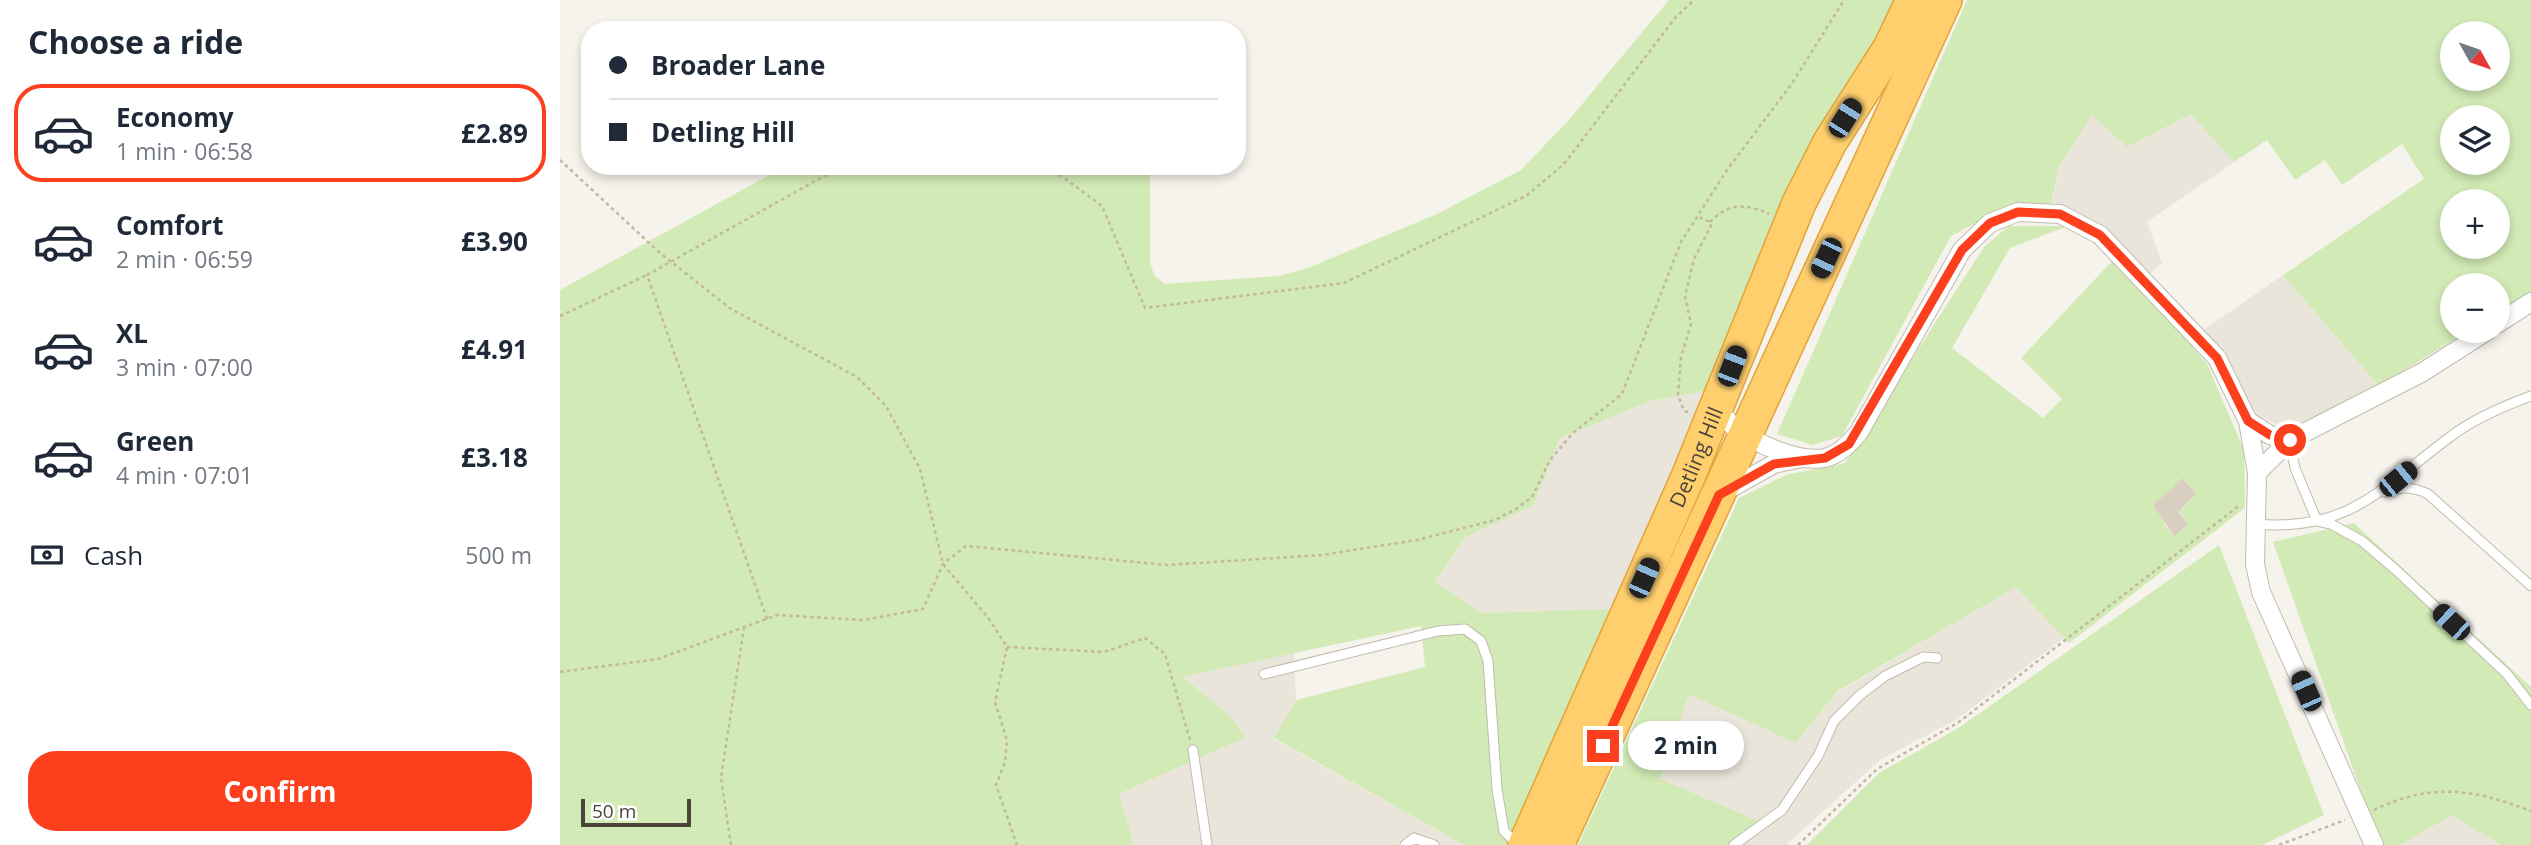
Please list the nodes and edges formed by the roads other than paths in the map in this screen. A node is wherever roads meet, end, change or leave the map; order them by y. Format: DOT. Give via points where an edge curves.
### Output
graph roads {
  1 [pos="1913,0"];
  2 [pos="1945,0"];
  3 [pos="2531,302"];
  4 [pos="2510,316"];
  5 [pos="2468,343"];
  6 [pos="2531,396"];
  7 [pos="2248,421"];
  8 [pos="1733,426"];
  9 [pos="2290,440"];
  10 [pos="1801,458"];
  11 [pos="2256,473"];
  12 [pos="1752,475"];
  13 [pos="2380,494"];
  14 [pos="1719,495"];
  15 [pos="2317,521"];
  16 [pos="2256,524"];
  17 [pos="2531,586"];
  18 [pos="1937,658"];
  19 [pos="1264,674"];
  20 [pos="2531,705"];
  21 [pos="1193,750"];
  22 [pos="1207,845"];
  23 [pos="1405,845"];
  24 [pos="1434,845"];
  25 [pos="1518,845"];
  26 [pos="1525,845"];
  27 [pos="1557,845"];
  28 [pos="1734,845"];
  29 [pos="2374,845"];
  1 -- 8 [label="highway, Detling Hill" via="1890,48 1830,142 1790,225"];
  2 -- 8 [label="highway, Detling Hill"];
  3 -- 4 [label="street"];
  5 -- 9 [label="street" via="2423,372"];
  6 -- 13 [label="lane" via="2452,435"];
  7 -- 9 [label="street" via="2270,435"];
  7 -- 10 [label="street" via="2217,358 2100,235 2060,214 2018,212 1990,223 1962,250 1849,444 1825,458"];
  7 -- 11 [label="street"];
  8 -- 10 [label="street"];
  8 -- 12 [label="street"];
  8 -- 14 [label="highway, Detling Hill"];
  8 -- 26 [label="highway, Detling Hill" via="1688,477"];
  9 -- 11 [label="street"];
  9 -- 15 [label="lane" via="2295,468"];
  10 -- 12 [label="street"];
  11 -- 16 [label="street"];
  12 -- 14 [label="street"];
  13 -- 15 [label="lane" via="2343,515"];
  13 -- 17 [label="lane" via="2402,487 2428,494"];
  14 -- 27 [label="highway, Detling Hill"];
  15 -- 16 [label="lane"];
  15 -- 20 [label="lane" via="2362,541 2388,563 2507,674"];
  16 -- 29 [label="street" via="2255,564 2261,592"];
  18 -- 28 [label="lane" via="1923,657 1885,676 1859,696 1834,721 1818,756 1782,810"];
  19 -- 25 [label="lane" via="1438,631 1465,629 1481,641 1488,661 1497,789 1504,831"];
  21 -- 22 [label="lane"];
  23 -- 24 [label="lane" via="1415,838"];
}
